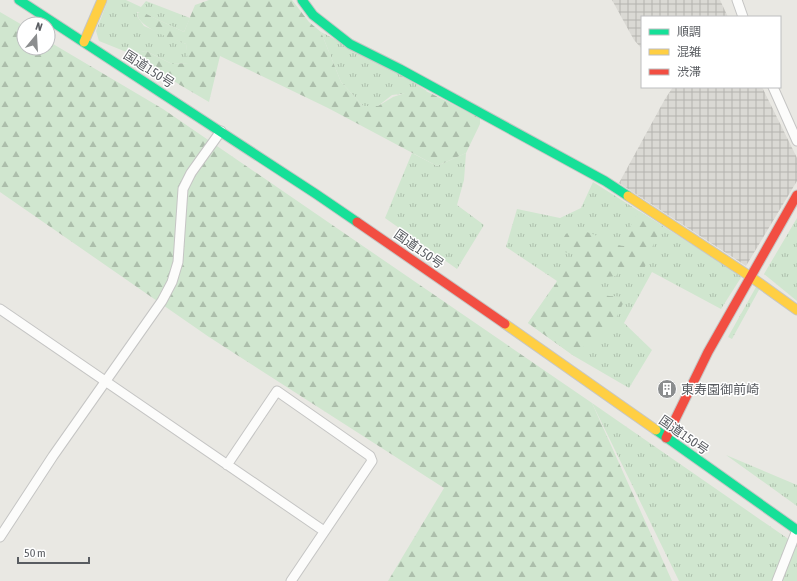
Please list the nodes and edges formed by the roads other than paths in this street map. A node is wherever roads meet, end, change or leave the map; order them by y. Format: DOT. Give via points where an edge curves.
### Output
graph roads {
  1 [pos="18,0"];
  2 [pos="102,0"];
  3 [pos="302,0"];
  4 [pos="737,0"];
  5 [pos="743,16"];
  6 [pos="84,42"];
  7 [pos="773,88"];
  8 [pos="221,131"];
  9 [pos="797,141"];
  10 [pos="797,195"];
  11 [pos="751,277"];
  12 [pos="0,309"];
  13 [pos="797,310"];
  14 [pos="106,381"];
  15 [pos="666,438"];
  16 [pos="227,465"];
  17 [pos="797,530"];
  18 [pos="324,531"];
  19 [pos="0,537"];
  20 [pos="291,581"];
  21 [pos="777,581"];
  1 -- 6 [label="main road, 国道150号"];
  2 -- 6 [label="main road"];
  3 -- 11 [label="main road" via="313,15 350,44 605,181"];
  4 -- 5 [label="street"];
  6 -- 8 [label="main road, 国道150号"];
  7 -- 9 [label="street"];
  8 -- 14 [label="street" via="191,173 183,189 178,262 172,282 162,301"];
  8 -- 15 [label="main road, 国道150号" via="316,194"];
  10 -- 11 [label="main road"];
  11 -- 13 [label="main road"];
  11 -- 15 [label="main road" via="708,352"];
  12 -- 14 [label="street"];
  14 -- 16 [label="street"];
  14 -- 19 [label="street"];
  15 -- 17 [label="main road, 国道150号"];
  16 -- 18 [label="street"];
  16 -- 18 [label="street" via="277,391 370,456 372,461"];
  17 -- 21 [label="street"];
  18 -- 20 [label="street"];
}
